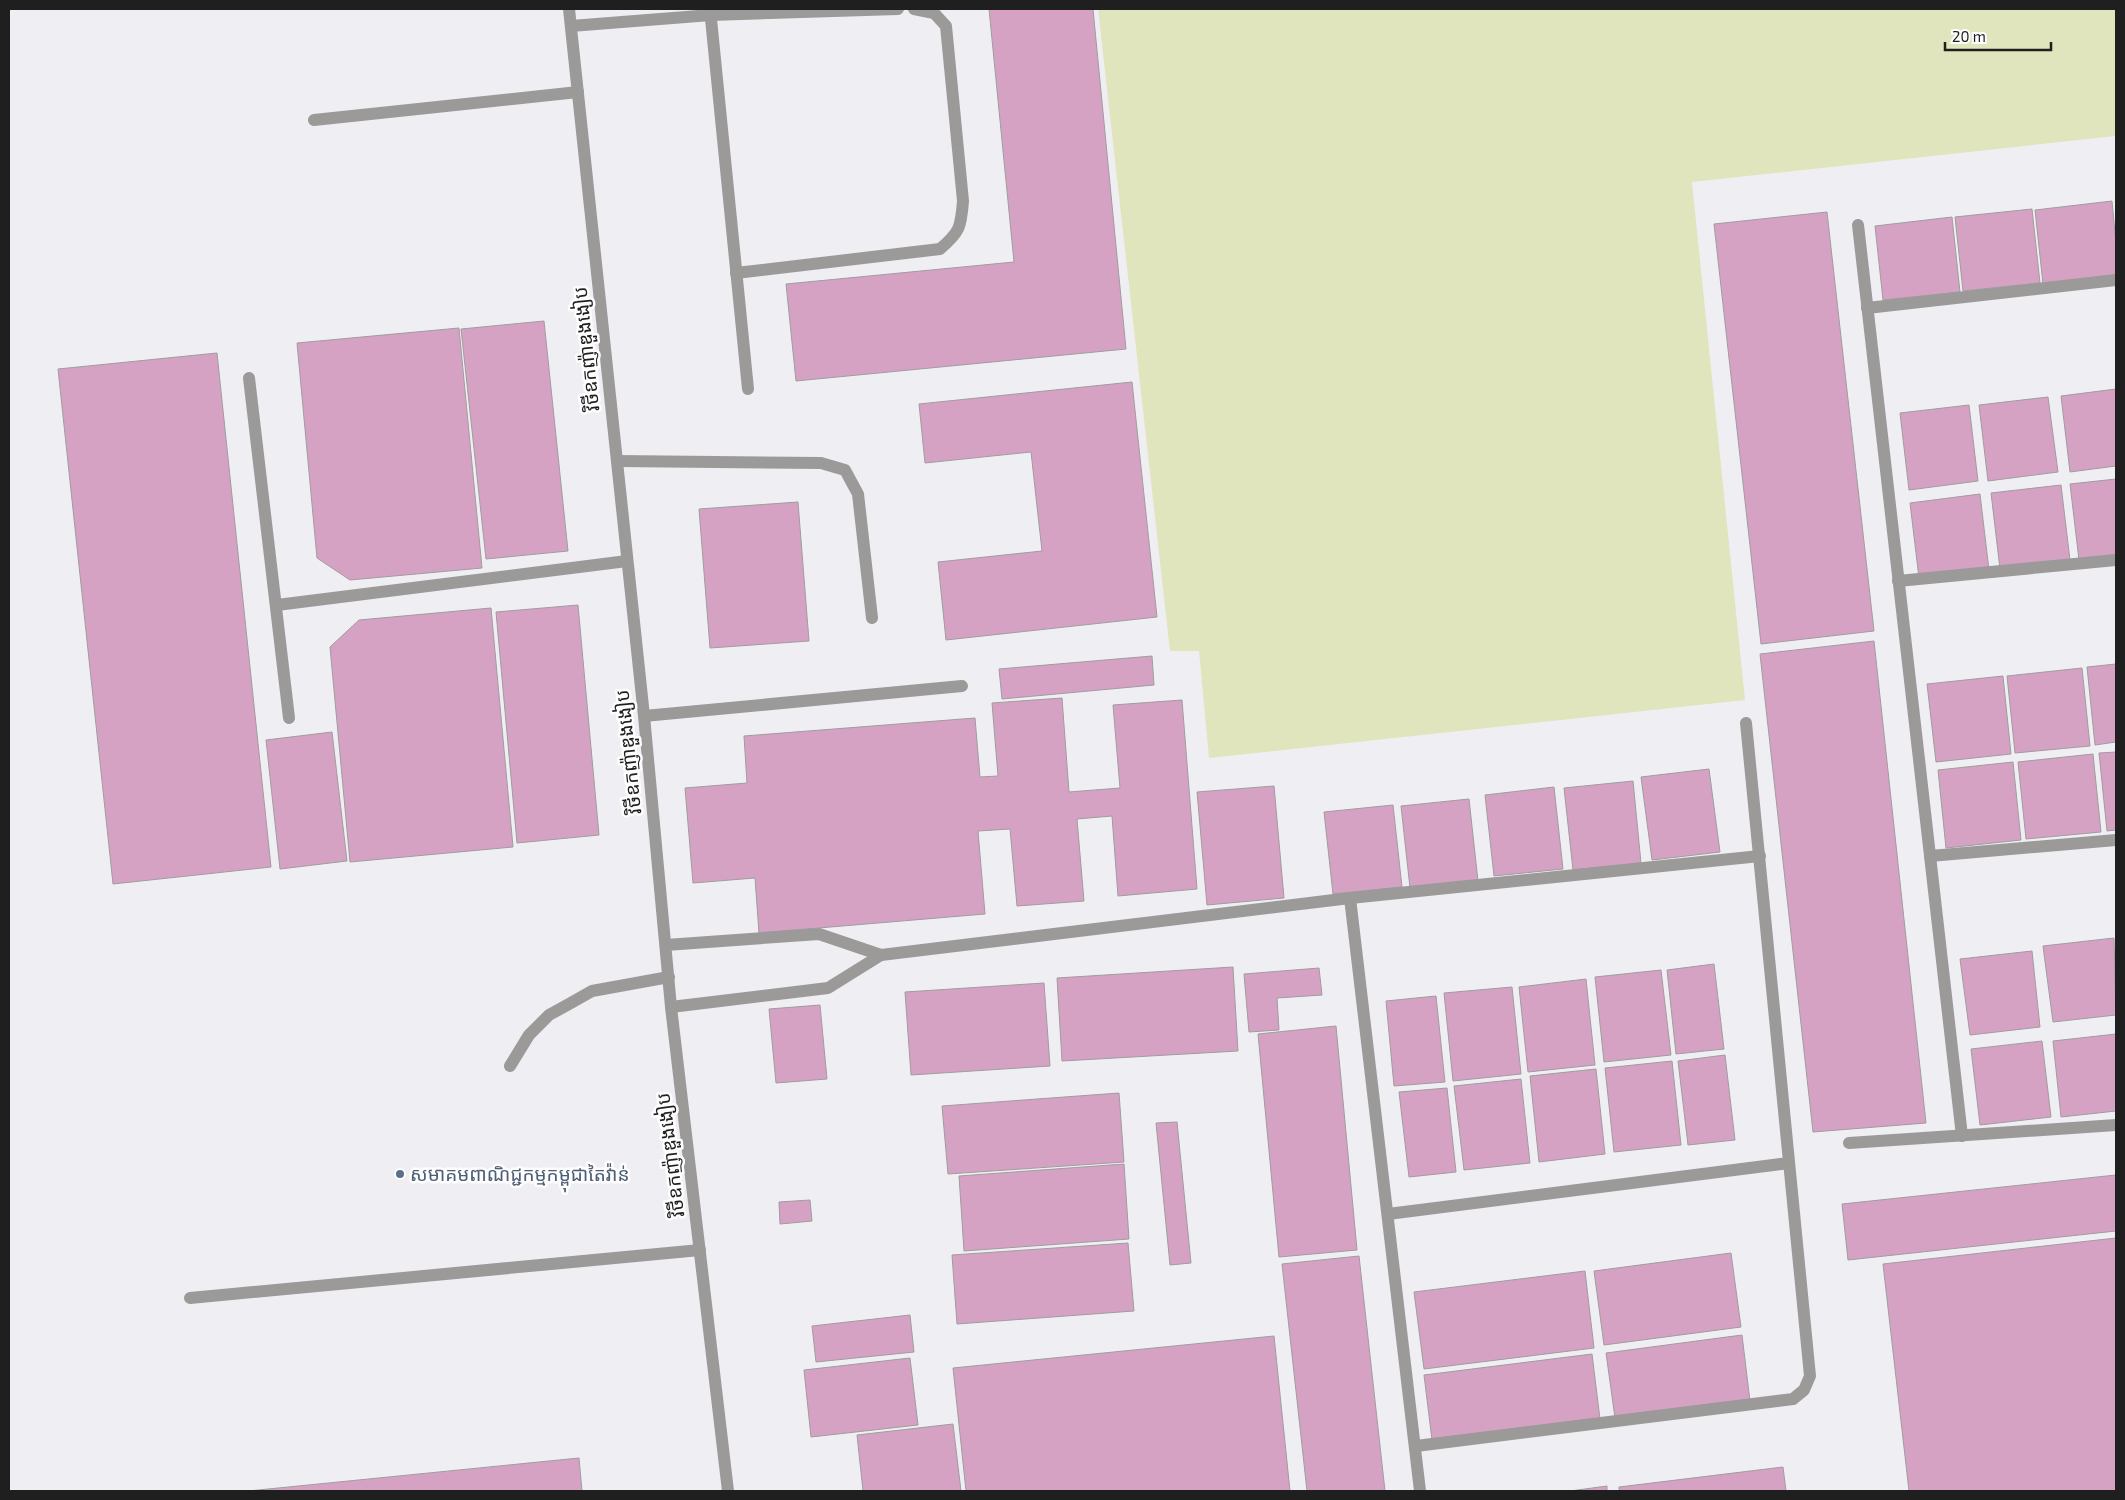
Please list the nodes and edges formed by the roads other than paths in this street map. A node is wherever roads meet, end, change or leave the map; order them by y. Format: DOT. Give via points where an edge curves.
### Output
graph roads {
  1 [pos="570,9"];
  2 [pos="898,9"];
  3 [pos="914,9"];
  4 [pos="711,12"];
  5 [pos="571,26"];
  6 [pos="578,92"];
  7 [pos="314,120"];
  8 [pos="1858,225"];
  9 [pos="736,273"];
  10 [pos="2116,280"];
  11 [pos="1867,308"];
  12 [pos="249,378"];
  13 [pos="748,389"];
  14 [pos="617,461"];
  15 [pos="2116,560"];
  16 [pos="628,561"];
  17 [pos="1898,581"];
  18 [pos="277,605"];
  19 [pos="872,618"];
  20 [pos="962,686"];
  21 [pos="644,716"];
  22 [pos="289,718"];
  23 [pos="1746,723"];
  24 [pos="2116,840"];
  25 [pos="1760,856"];
  26 [pos="1930,856"];
  27 [pos="1350,898"];
  28 [pos="666,945"];
  29 [pos="881,955"];
  30 [pos="669,976"];
  31 [pos="671,1006"];
  32 [pos="510,1066"];
  33 [pos="2116,1125"];
  34 [pos="1962,1136"];
  35 [pos="1849,1143"];
  36 [pos="1789,1163"];
  37 [pos="1388,1214"];
  38 [pos="700,1250"];
  39 [pos="190,1298"];
  40 [pos="1416,1446"];
  41 [pos="728,1491"];
  42 [pos="1420,1491"];
  1 -- 5 [label="street, វិថីឧកញ៉ាឌួងងៀប"];
  2 -- 4 [label="street"];
  3 -- 9 [label="street" via="934,13 946,26 963,201 962,220 956,236 940,249"];
  4 -- 5 [label="street"];
  4 -- 9 [label="street"];
  5 -- 6 [label="street, វិថីឧកញ៉ាឌួងងៀប"];
  6 -- 7 [label="street"];
  6 -- 14 [label="street, វិថីឧកញ៉ាឌួងងៀប"];
  8 -- 11 [label="street"];
  9 -- 13 [label="street"];
  10 -- 11 [label="street"];
  11 -- 17 [label="street"];
  12 -- 18 [label="street"];
  14 -- 16 [label="street, វិថីឧកញ៉ាឌួងងៀប"];
  14 -- 19 [label="street" via="822,463 845,470 858,494"];
  15 -- 17 [label="street"];
  16 -- 18 [label="street"];
  16 -- 21 [label="street, វិថីឧកញ៉ាឌួងងៀប"];
  17 -- 26 [label="street"];
  18 -- 22 [label="street"];
  20 -- 21 [label="street"];
  21 -- 28 [label="street, វិថីឧកញ៉ាឌួងងៀប"];
  23 -- 25 [label="street"];
  24 -- 26 [label="street"];
  25 -- 27 [label="street"];
  25 -- 36 [label="street"];
  26 -- 34 [label="street"];
  27 -- 29 [label="street"];
  27 -- 37 [label="street"];
  28 -- 29 [label="street" via="818,934"];
  28 -- 30 [label="street, វិថីឧកញ៉ាឌួងងៀប"];
  29 -- 31 [label="street" via="828,988"];
  30 -- 31 [label="street, វិថីឧកញ៉ាឌួងងៀប"];
  30 -- 32 [label="street" via="592,991 549,1015 529,1035"];
  31 -- 38 [label="street, វិថីឧកញ៉ាឌួងងៀប"];
  33 -- 34 [label="street"];
  34 -- 35 [label="street"];
  36 -- 37 [label="street"];
  36 -- 40 [label="street" via="1810,1376 1804,1390 1793,1399"];
  37 -- 40 [label="street"];
  38 -- 39 [label="street"];
  38 -- 41 [label="street, វិថីឧកញ៉ាឌួងងៀប"];
  40 -- 42 [label="street"];
}
